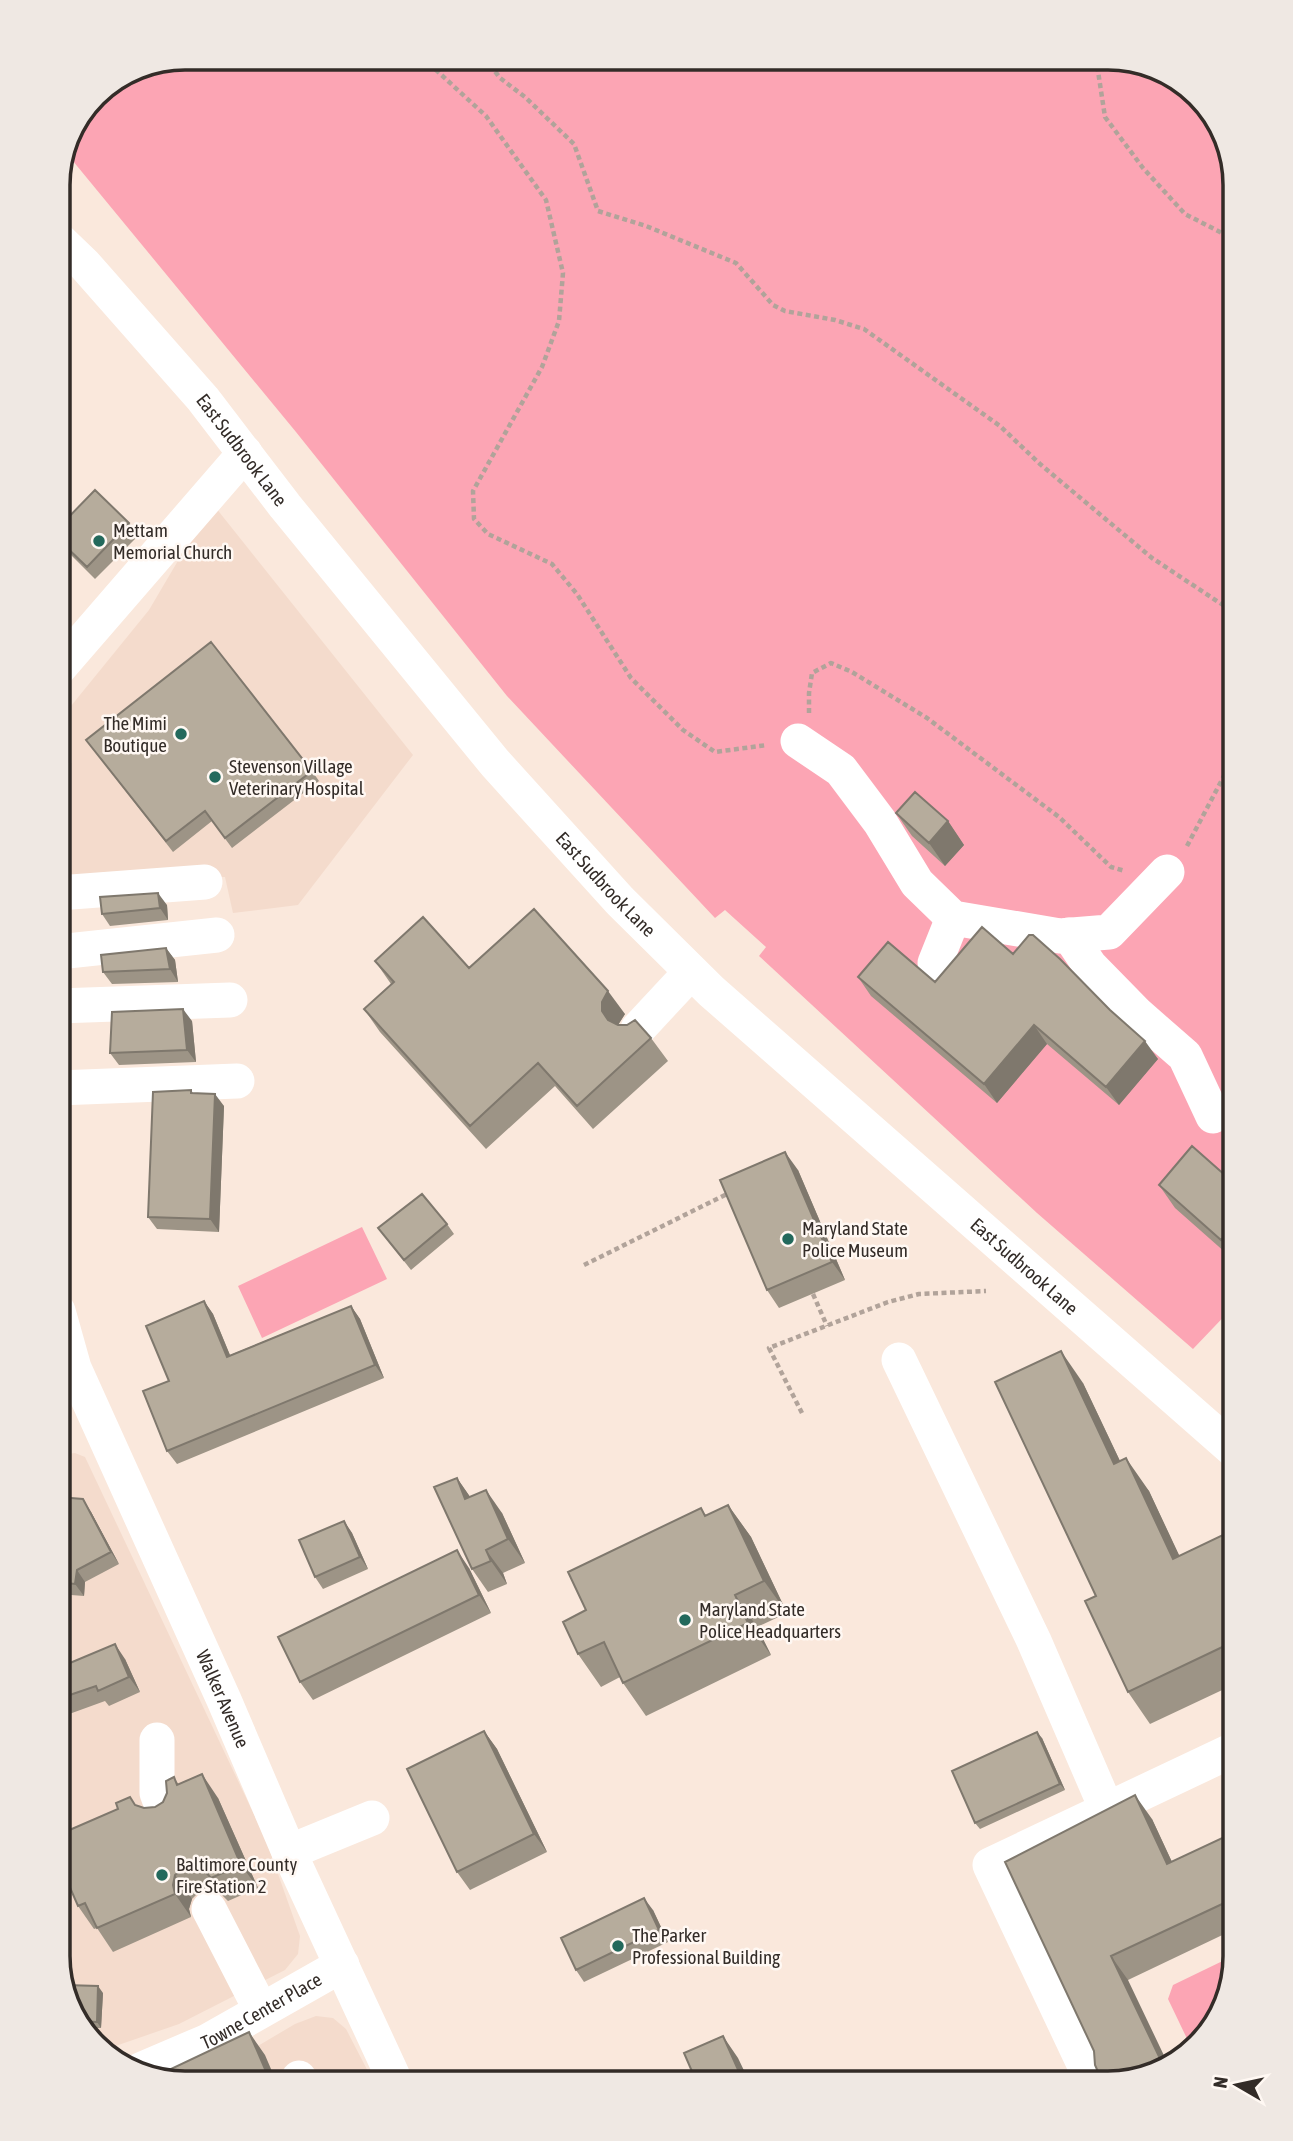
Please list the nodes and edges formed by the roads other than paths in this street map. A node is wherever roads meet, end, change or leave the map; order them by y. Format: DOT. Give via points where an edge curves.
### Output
graph roads {
  1 [pos="70,251"];
  2 [pos="244,453"];
  3 [pos="70,655"];
  4 [pos="798,741"];
  5 [pos="1167,872"];
  6 [pos="205,882"];
  7 [pos="70,892"];
  8 [pos="953,918"];
  9 [pos="217,935"];
  10 [pos="1069,935"];
  11 [pos="70,951"];
  12 [pos="935,963"];
  13 [pos="691,972"];
  14 [pos="230,1000"];
  15 [pos="70,1006"];
  16 [pos="638,1029"];
  17 [pos="237,1081"];
  18 [pos="70,1088"];
  19 [pos="1213,1116"];
  20 [pos="70,1353"];
  21 [pos="899,1360"];
  22 [pos="1223,1440"];
  23 [pos="157,1740"];
  24 [pos="1223,1755"];
  25 [pos="1107,1810"];
  26 [pos="164,1812"];
  27 [pos="372,1818"];
  28 [pos="289,1852"];
  29 [pos="209,1909"];
  30 [pos="342,1965"];
  31 [pos="261,2010"];
  32 [pos="150,2066"];
  33 [pos="391,2071"];
  34 [pos="1083,2071"];
  1 -- 2 [label="street, East Sudbrook Lane" via="203,398"];
  2 -- 3 [label="street"];
  2 -- 13 [label="street, East Sudbrook Lane" via="495,763"];
  4 -- 8 [label="street" via="841,770 918,883"];
  5 -- 10 [label="street" via="1109,932"];
  6 -- 7 [label="street"];
  8 -- 10 [label="street"];
  8 -- 12 [label="street"];
  9 -- 11 [label="street"];
  10 -- 19 [label="street" via="1090,966 1185,1056"];
  13 -- 16 [label="street"];
  13 -- 22 [label="street, East Sudbrook Lane"];
  14 -- 15 [label="street"];
  17 -- 18 [label="street"];
  20 -- 28 [label="street, Walker Avenue"];
  21 -- 25 [label="street" via="1034,1641"];
  23 -- 26 [label="street" via="158,1793"];
  24 -- 25 [label="street"];
  25 -- 34 [label="street" via="990,1865"];
  27 -- 28 [label="street"];
  28 -- 30 [label="street, Walker Avenue"];
  29 -- 31 [label="street"];
  30 -- 31 [label="street, Towne Center Place"];
  30 -- 33 [label="street, Walker Avenue"];
  31 -- 32 [label="street, Towne Center Place" via="208,2041"];
}
